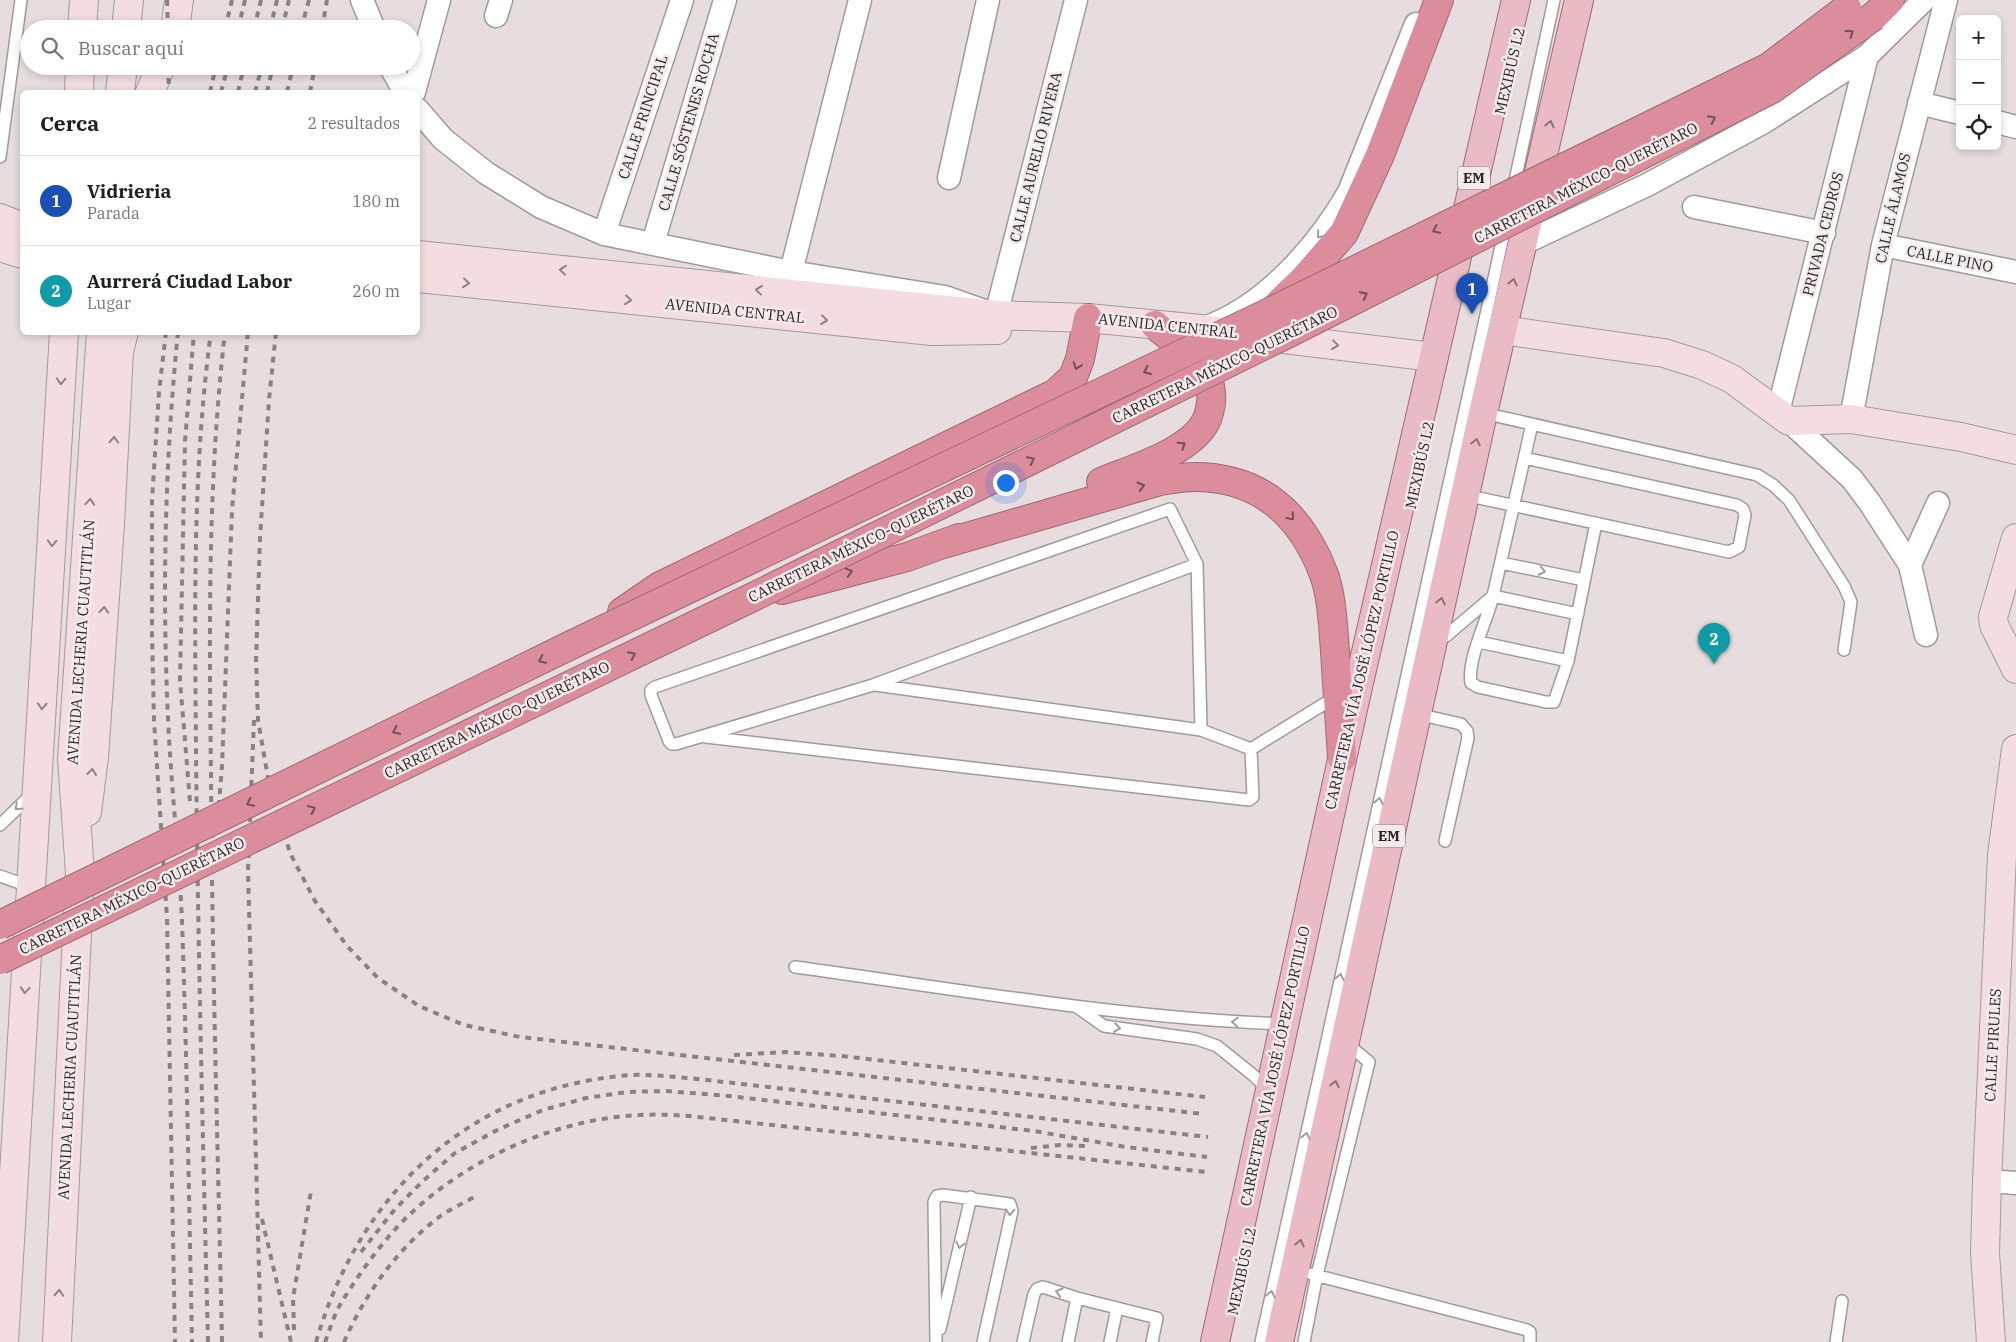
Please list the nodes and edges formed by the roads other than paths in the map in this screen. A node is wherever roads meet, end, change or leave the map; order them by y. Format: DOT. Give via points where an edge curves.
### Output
graph roads {
  1 [pos="21,0"];
  2 [pos="84,0"];
  3 [pos="129,0"];
  4 [pos="179,0"];
  5 [pos="362,0"];
  6 [pos="439,0"];
  7 [pos="682,0"];
  8 [pos="724,0"];
  9 [pos="860,0"];
  10 [pos="988,0"];
  11 [pos="1076,0"];
  12 [pos="1425,0"];
  13 [pos="1439,0"];
  14 [pos="1516,0"];
  15 [pos="1527,0"];
  16 [pos="1554,0"];
  17 [pos="1579,0"];
  18 [pos="1924,0"];
  19 [pos="1946,0"];
  20 [pos="1861,5"];
  21 [pos="83,20"];
  22 [pos="127,20"];
  23 [pos="176,20"];
  24 [pos="370,20"];
  25 [pos="1867,56"];
  26 [pos="420,70"];
  27 [pos="80,75"];
  28 [pos="121,75"];
  29 [pos="157,75"];
  30 [pos="395,75"];
  31 [pos="419,75"];
  32 [pos="79,90"];
  33 [pos="120,90"];
  34 [pos="151,90"];
  35 [pos="404,90"];
  36 [pos="415,90"];
  37 [pos="1918,103"];
  38 [pos="420,112"];
  39 [pos="1956,112"];
  40 [pos="2001,123"];
  41 [pos="2016,127"];
  42 [pos="0,157"];
  43 [pos="1539,171"];
  44 [pos="949,178"];
  45 [pos="0,198"];
  46 [pos="20,205"];
  47 [pos="1694,207"];
  48 [pos="0,218"];
  49 [pos="20,226"];
  50 [pos="1824,233"];
  51 [pos="604,234"];
  52 [pos="653,244"];
  53 [pos="1522,244"];
  54 [pos="1883,245"];
  55 [pos="0,247"];
  56 [pos="20,253"];
  57 [pos="420,255"];
  58 [pos="792,272"];
  59 [pos="2016,272"];
  60 [pos="420,278"];
  61 [pos="1270,312"];
  62 [pos="996,315"];
  63 [pos="1052,318"];
  64 [pos="1088,318"];
  65 [pos="1155,325"];
  66 [pos="1200,329"];
  67 [pos="1502,330"];
  68 [pos="64,335"];
  69 [pos="101,335"];
  70 [pos="123,335"];
  71 [pos="1433,356"];
  72 [pos="1482,413"];
  73 [pos="1783,416"];
  74 [pos="1851,419"];
  75 [pos="1532,424"];
  76 [pos="2016,450"];
  77 [pos="1525,458"];
  78 [pos="1465,495"];
  79 [pos="1938,503"];
  80 [pos="1514,505"];
  81 [pos="1596,523"];
  82 [pos="2016,538"];
  83 [pos="943,544"];
  84 [pos="1501,563"];
  85 [pos="1197,564"];
  86 [pos="1910,565"];
  87 [pos="1584,580"];
  88 [pos="1493,596"];
  89 [pos="751,598"];
  90 [pos="1389,603"];
  91 [pos="1578,614"];
  92 [pos="1926,635"];
  93 [pos="1432,642"];
  94 [pos="1479,642"];
  95 [pos="571,645"];
  96 [pos="1844,650"];
  97 [pos="1568,661"];
  98 [pos="2016,669"];
  99 [pos="873,685"];
  100 [pos="1338,695"];
  101 [pos="1416,714"];
  102 [pos="1201,730"];
  103 [pos="702,736"];
  104 [pos="1251,749"];
  105 [pos="2016,749"];
  106 [pos="1342,758"];
  107 [pos="37,789"];
  108 [pos="0,824"];
  109 [pos="1445,841"];
  110 [pos="2009,860"];
  111 [pos="80,873"];
  112 [pos="0,876"];
  113 [pos="31,888"];
  114 [pos="0,926"];
  115 [pos="0,960"];
  116 [pos="795,967"];
  117 [pos="1075,1006"];
  118 [pos="1284,1024"];
  119 [pos="1269,1091"];
  120 [pos="1987,1181"];
  121 [pos="2016,1183"];
  122 [pos="971,1197"];
  123 [pos="1306,1272"];
  124 [pos="1078,1298"];
  125 [pos="1842,1302"];
  126 [pos="1117,1308"];
  127 [pos="1224,1339"];
  128 [pos="4,1342"];
  129 [pos="57,1342"];
  130 [pos="936,1342"];
  131 [pos="983,1342"];
  132 [pos="1023,1342"];
  133 [pos="1068,1342"];
  134 [pos="1110,1342"];
  135 [pos="1152,1342"];
  136 [pos="1260,1342"];
  137 [pos="1279,1342"];
  138 [pos="1304,1342"];
  139 [pos="1530,1342"];
  140 [pos="1836,1342"];
  141 [pos="1991,1342"];
  1 -- 42 [label="lane"];
  2 -- 21 [label="main road"];
  3 -- 22 [label="main road"];
  4 -- 23 [label="main road"];
  5 -- 24 [label="street"];
  6 -- 26 [label="street"];
  7 -- 51 [label="street, CALLE PRINCIPAL"];
  8 -- 52 [label="street, CALLE SÓSTENES ROCHA"];
  9 -- 58 [label="street"];
  10 -- 44 [label="street"];
  11 -- 62 [label="street, CALLE AURELIO RIVERA"];
  12 -- 66 [label="street, one-way" via="1349,192 1335,217 1307,252 1268,290 1221,322"];
  13 -- 61 [label="highway" via="1380,156 1344,233"];
  14 -- 71 [label="main road, CARRETERA VÍA JOSÉ LÓPEZ PORTILLO / EM"];
  15 -- 90 [label="lane, MEXIBÚS L2"];
  136 -- 16 [label="lane, MEXIBÚS L2, one-way"];
  43 -- 17 [label="main road, EM, one-way"];
  18 -- 25 [label="street"];
  19 -- 37 [label="street, CALLE ÁLAMOS"];
  20 -- 43 [label="street" via="1603,146"];
  20 -- 61 [label="highway, CARRETERA MÉXICO-QUERÉTARO, one-way, bridge" via="1769,67"];
  89 -- 20 [label="highway, CARRETERA MÉXICO-QUERÉTARO, one-way, bridge" via="1296,330 1772,89"];
  25 -- 50 [label="street, PRIVADA CEDROS"];
  25 -- 53 [label="street" via="1764,122 1647,185"];
  27 -- 32 [label="main road"];
  28 -- 33 [label="main road"];
  29 -- 34 [label="main road"];
  30 -- 35 [label="street"];
  31 -- 36 [label="street"];
  37 -- 39 [label="street"];
  37 -- 54 [label="street, CALLE ÁLAMOS"];
  38 -- 51 [label="street" via="443,139 486,173 541,207"];
  40 -- 41 [label="street"];
  43 -- 53 [label="main road, EM"];
  45 -- 46 [label="main road"];
  47 -- 50 [label="street"];
  48 -- 49 [label="main road"];
  50 -- 73 [label="street, PRIVADA CEDROS"];
  51 -- 52 [label="street"];
  52 -- 58 [label="street"];
  67 -- 53 [label="main road, EM, one-way"];
  54 -- 59 [label="street, CALLE PINO"];
  54 -- 74 [label="street, CALLE ÁLAMOS"];
  55 -- 56 [label="main road"];
  62 -- 57 [label="main road, AVENIDA CENTRAL, one-way"];
  58 -- 62 [label="street" via="945,297"];
  60 -- 63 [label="main road, AVENIDA CENTRAL, one-way" via="932,331 1024,327"];
  61 -- 95 [label="highway, CARRETERA MÉXICO-QUERÉTARO, one-way, bridge"];
  62 -- 63 [label="main road, AVENIDA CENTRAL"];
  63 -- 64 [label="main road, AVENIDA CENTRAL"];
  64 -- 65 [label="main road, AVENIDA CENTRAL"];
  64 -- 95 [label="highway, one-way, bridge" via="1073,377 1056,394 660,586"];
  65 -- 66 [label="main road, AVENIDA CENTRAL"];
  83 -- 65 [label="highway, one-way" via="1144,464 1195,436 1207,421 1210,405 1212,393 1206,373"];
  66 -- 71 [label="main road, AVENIDA CENTRAL, one-way"];
  67 -- 72 [label="main road, EM"];
  67 -- 73 [label="main road" via="1664,353 1732,379"];
  68 -- 107 [label="main road, one-way"];
  111 -- 69 [label="main road, AVENIDA LECHERIA CUAUTITLÁN, one-way" via="72,759"];
  111 -- 70 [label="main road, one-way" via="94,757 119,351"];
  71 -- 106 [label="main road, CARRETERA VÍA JOSÉ LÓPEZ PORTILLO / EM"];
  72 -- 75 [label="lane"];
  78 -- 72 [label="main road, EM, one-way"];
  73 -- 74 [label="main road"];
  73 -- 86 [label="street" via="1852,479"];
  74 -- 76 [label="main road" via="1961,437"];
  75 -- 77 [label="lane"];
  75 -- 96 [label="lane" via="1757,475 1774,485 1789,500 1844,586 1850,602"];
  77 -- 80 [label="lane"];
  77 -- 81 [label="lane" via="1737,505 1745,514 1739,548 1729,552"];
  78 -- 80 [label="lane"];
  93 -- 78 [label="main road, EM, one-way"];
  79 -- 86 [label="street"];
  80 -- 81 [label="lane"];
  80 -- 84 [label="lane"];
  81 -- 87 [label="lane"];
  82 -- 98 [label="main road" via="1993,616 1994,625"];
  89 -- 83 [label="highway, one-way, bridge"];
  83 -- 100 [label="highway, one-way" via="1160,481 1194,477 1227,480 1249,487 1288,513 1304,532 1324,573 1333,617"];
  84 -- 87 [label="lane, one-way"];
  84 -- 88 [label="lane"];
  85 -- 99 [label="lane"];
  85 -- 102 [label="lane"];
  85 -- 103 [label="lane" via="1173,513 1170,509 1164,510 651,690 672,744"];
  86 -- 92 [label="street"];
  87 -- 91 [label="lane"];
  88 -- 91 [label="lane"];
  88 -- 93 [label="lane" via="1446,636"];
  88 -- 94 [label="lane"];
  115 -- 89 [label="highway, CARRETERA MÉXICO-QUERÉTARO, one-way, bridge"];
  91 -- 97 [label="lane"];
  93 -- 101 [label="main road, EM"];
  94 -- 97 [label="lane"];
  94 -- 97 [label="lane" via="1469,675 1471,683 1546,702 1554,702 1557,697"];
  95 -- 114 [label="highway, CARRETERA MÉXICO-QUERÉTARO, one-way, bridge"];
  99 -- 102 [label="lane"];
  99 -- 103 [label="lane"];
  100 -- 104 [label="lane"];
  100 -- 106 [label="highway"];
  101 -- 109 [label="lane" via="1461,724 1467,731"];
  101 -- 123 [label="main road, EM" via="1344,1041"];
  102 -- 104 [label="lane"];
  103 -- 104 [label="lane" via="1249,800 1253,797"];
  105 -- 110 [label="main road, CALLE PIRULES"];
  106 -- 118 [label="main road, CARRETERA VÍA JOSÉ LÓPEZ PORTILLO / EM"];
  107 -- 108 [label="lane, one-way"];
  107 -- 113 [label="main road"];
  110 -- 120 [label="main road, CALLE PIRULES"];
  129 -- 111 [label="main road, AVENIDA LECHERIA CUAUTITLÁN, one-way"];
  112 -- 113 [label="lane"];
  113 -- 128 [label="main road, one-way"];
  116 -- 117 [label="lane"];
  118 -- 117 [label="lane, one-way" via="1200,1020"];
  117 -- 119 [label="lane, one-way" via="1104,1026 1197,1039 1217,1046"];
  118 -- 119 [label="main road, CARRETERA VÍA JOSÉ LÓPEZ PORTILLO / EM"];
  119 -- 127 [label="main road, CARRETERA VÍA JOSÉ LÓPEZ PORTILLO / EM"];
  120 -- 121 [label="street"];
  120 -- 141 [label="main road, CALLE PIRULES" via="1985,1253"];
  122 -- 130 [label="lane, one-way"];
  122 -- 130 [label="lane" via="943,1195 937,1196 934,1202"];
  122 -- 131 [label="lane, one-way" via="1010,1204 1012,1211"];
  123 -- 137 [label="main road, EM"];
  123 -- 138 [label="lane"];
  123 -- 139 [label="lane" via="1527,1330"];
  124 -- 126 [label="lane"];
  124 -- 132 [label="lane, one-way" via="1037,1288"];
  124 -- 133 [label="lane"];
  125 -- 140 [label="lane"];
  126 -- 134 [label="lane"];
  126 -- 135 [label="lane" via="1157,1318"];
}
